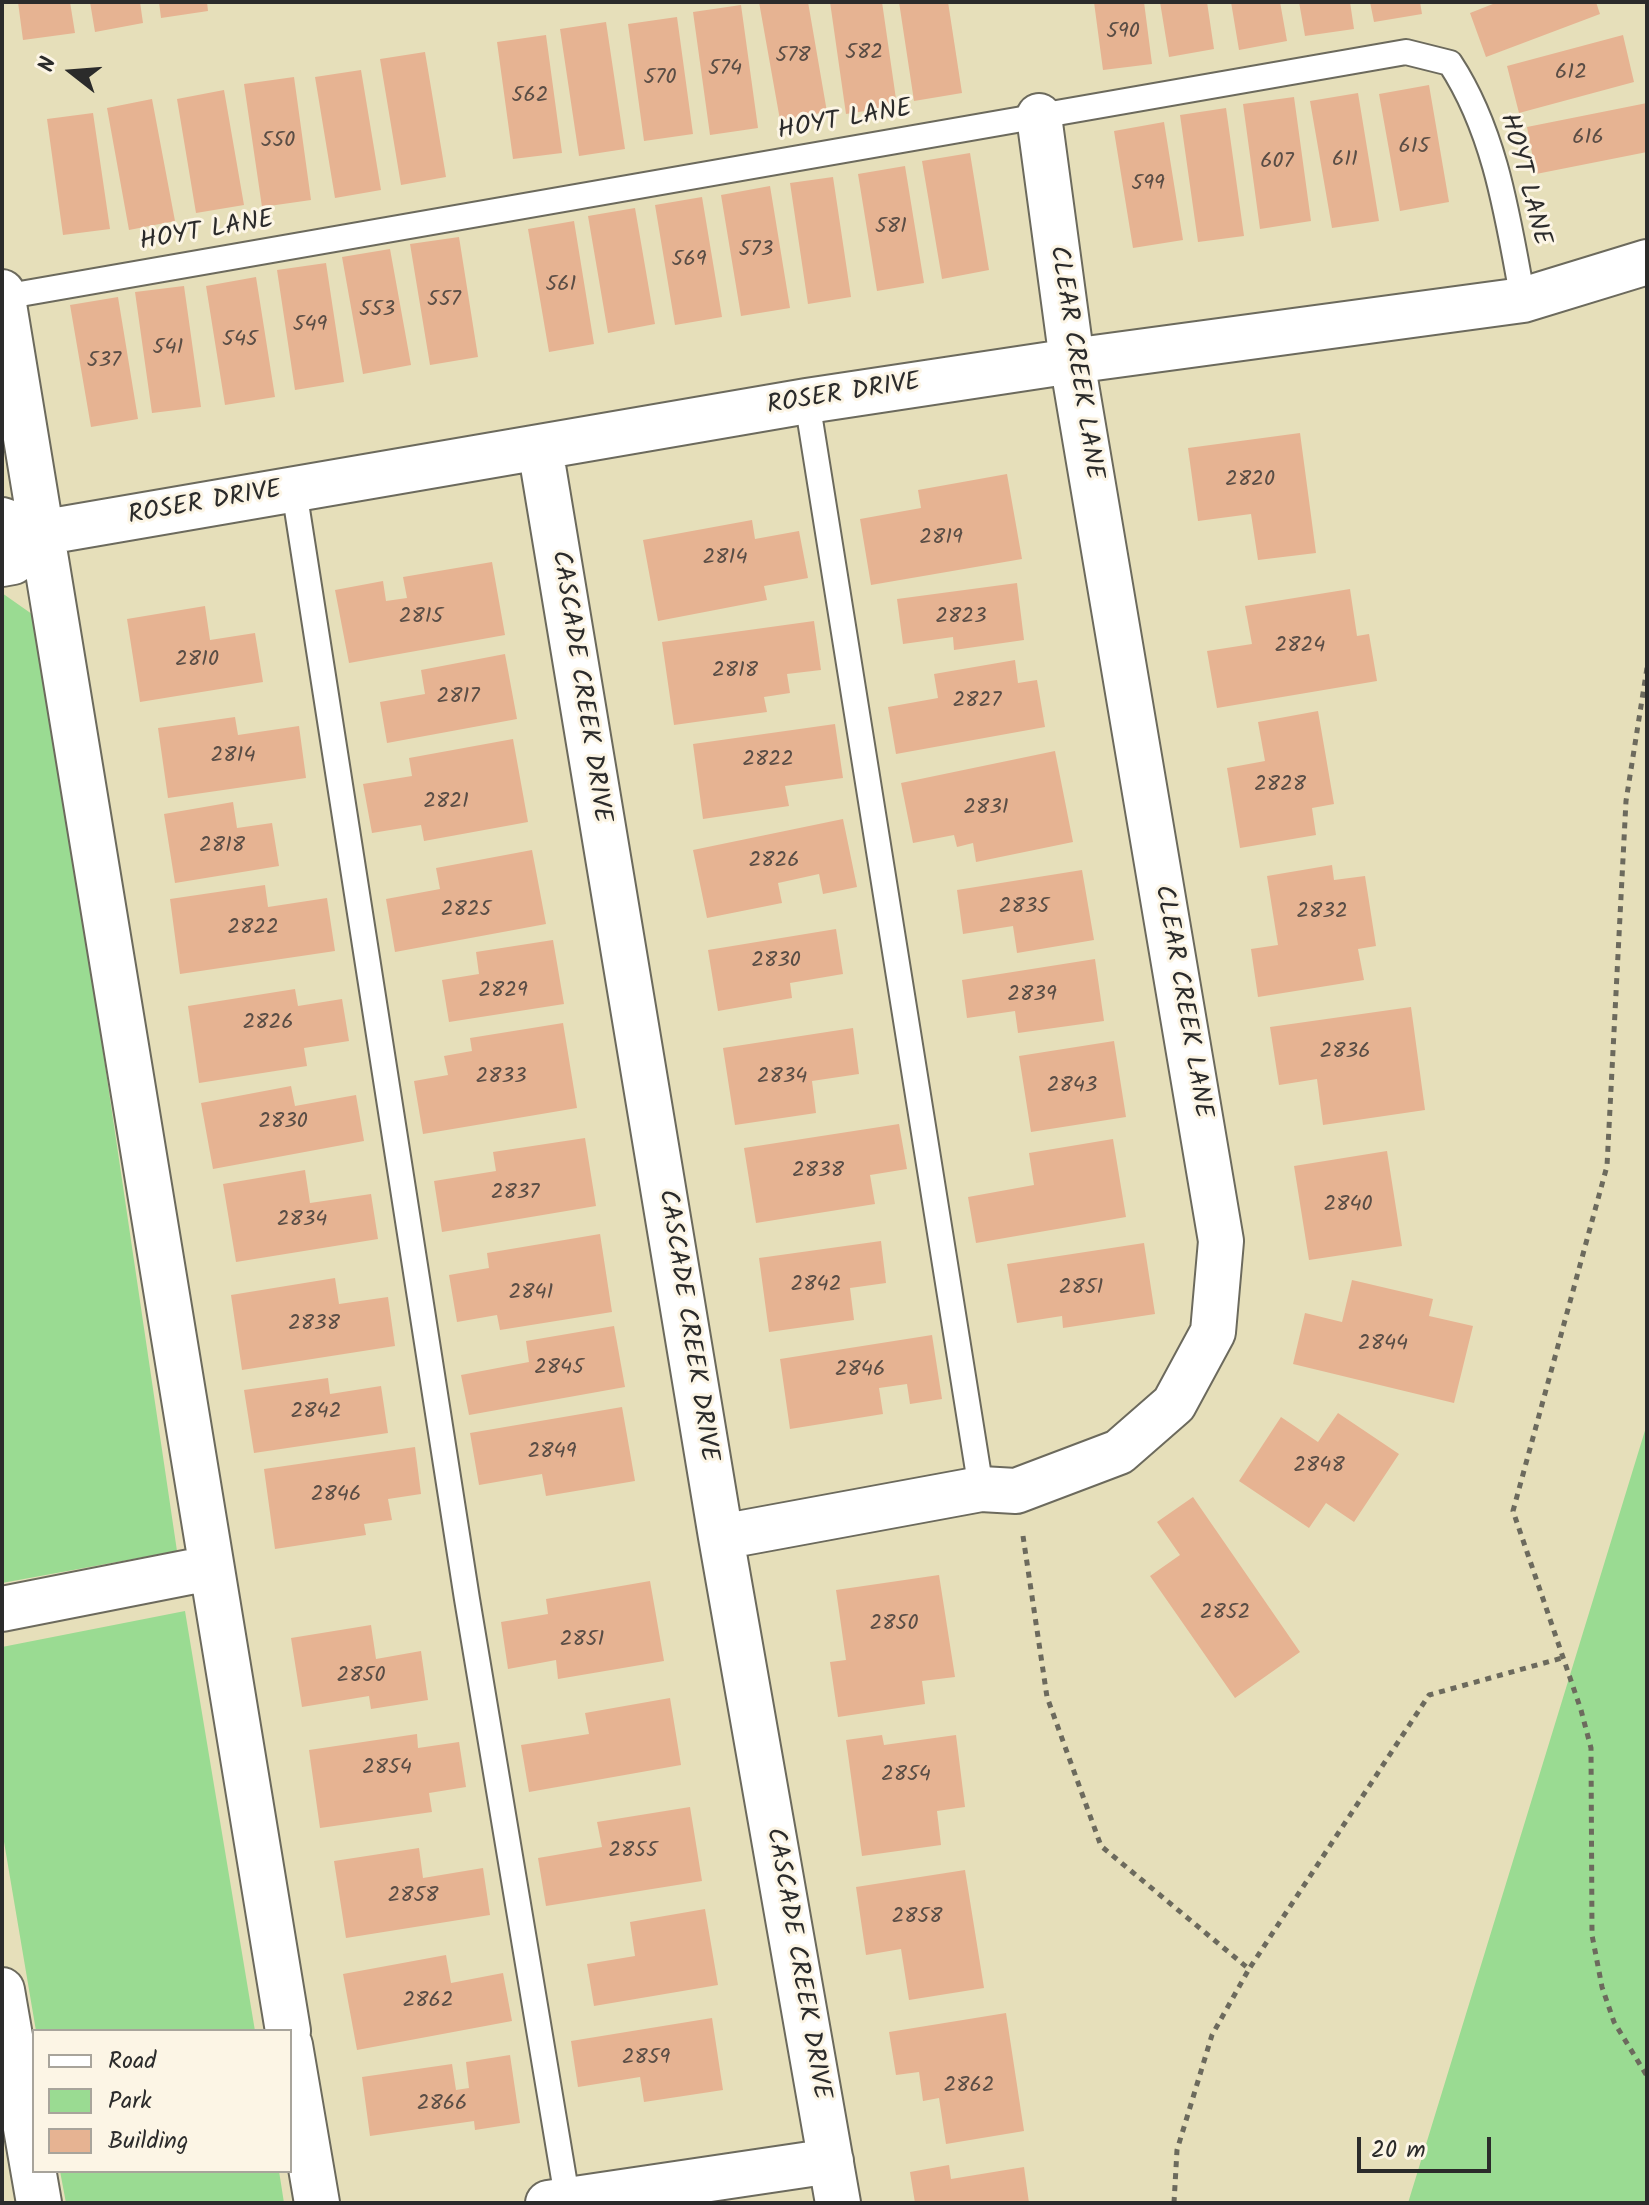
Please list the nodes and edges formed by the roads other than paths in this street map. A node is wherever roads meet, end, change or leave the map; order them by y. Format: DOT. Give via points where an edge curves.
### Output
graph roads {
  1 [pos="1039,116"];
  2 [pos="1647,262"];
  3 [pos="2,294"];
  4 [pos="1523,300"];
  5 [pos="1072,361"];
  6 [pos="807,401"];
  7 [pos="540,448"];
  8 [pos="294,490"];
  9 [pos="21,526"];
  10 [pos="2,564"];
  11 [pos="998,1490"];
  12 [pos="721,1537"];
  13 [pos="210,1568"];
  14 [pos="2,1609"];
  15 [pos="2,1990"];
  16 [pos="288,2029"];
  17 [pos="292,2057"];
  18 [pos="831,2161"];
  19 [pos="32,2163"];
  20 [pos="34,2173"];
  21 [pos="561,2202"];
  22 [pos="39,2203"];
  23 [pos="317,2203"];
  24 [pos="838,2203"];
  1 -- 3 [label="lane, HOYT LANE"];
  1 -- 4 [label="lane, HOYT LANE" via="1406,52 1450,63 1469,92 1488,139"];
  1 -- 5 [label="street, CLEAR CREEK LANE"];
  2 -- 4 [label="street, ROSER DRIVE"];
  3 -- 9 [label="street"];
  4 -- 5 [label="street, ROSER DRIVE"];
  5 -- 6 [label="street, ROSER DRIVE"];
  5 -- 11 [label="street, CLEAR CREEK LANE" via="1221,1241 1213,1332 1174,1404 1119,1452"];
  6 -- 7 [label="street, ROSER DRIVE"];
  6 -- 11 [label="lane"];
  7 -- 8 [label="street, ROSER DRIVE"];
  7 -- 12 [label="street, CASCADE CREEK DRIVE"];
  8 -- 9 [label="street, ROSER DRIVE"];
  8 -- 21 [label="lane"];
  9 -- 10 [label="street" via="13,562"];
  9 -- 13 [label="street"];
  11 -- 12 [label="street, CLEAR CREEK LANE"];
  12 -- 18 [label="street, CASCADE CREEK DRIVE"];
  13 -- 14 [label="street"];
  13 -- 16 [label="street"];
  15 -- 19 [label="street"];
  17 -- 23 [label="street"];
  18 -- 21 [label="street"];
  18 -- 24 [label="street, CASCADE CREEK DRIVE"];
  20 -- 22 [label="street"];
}
